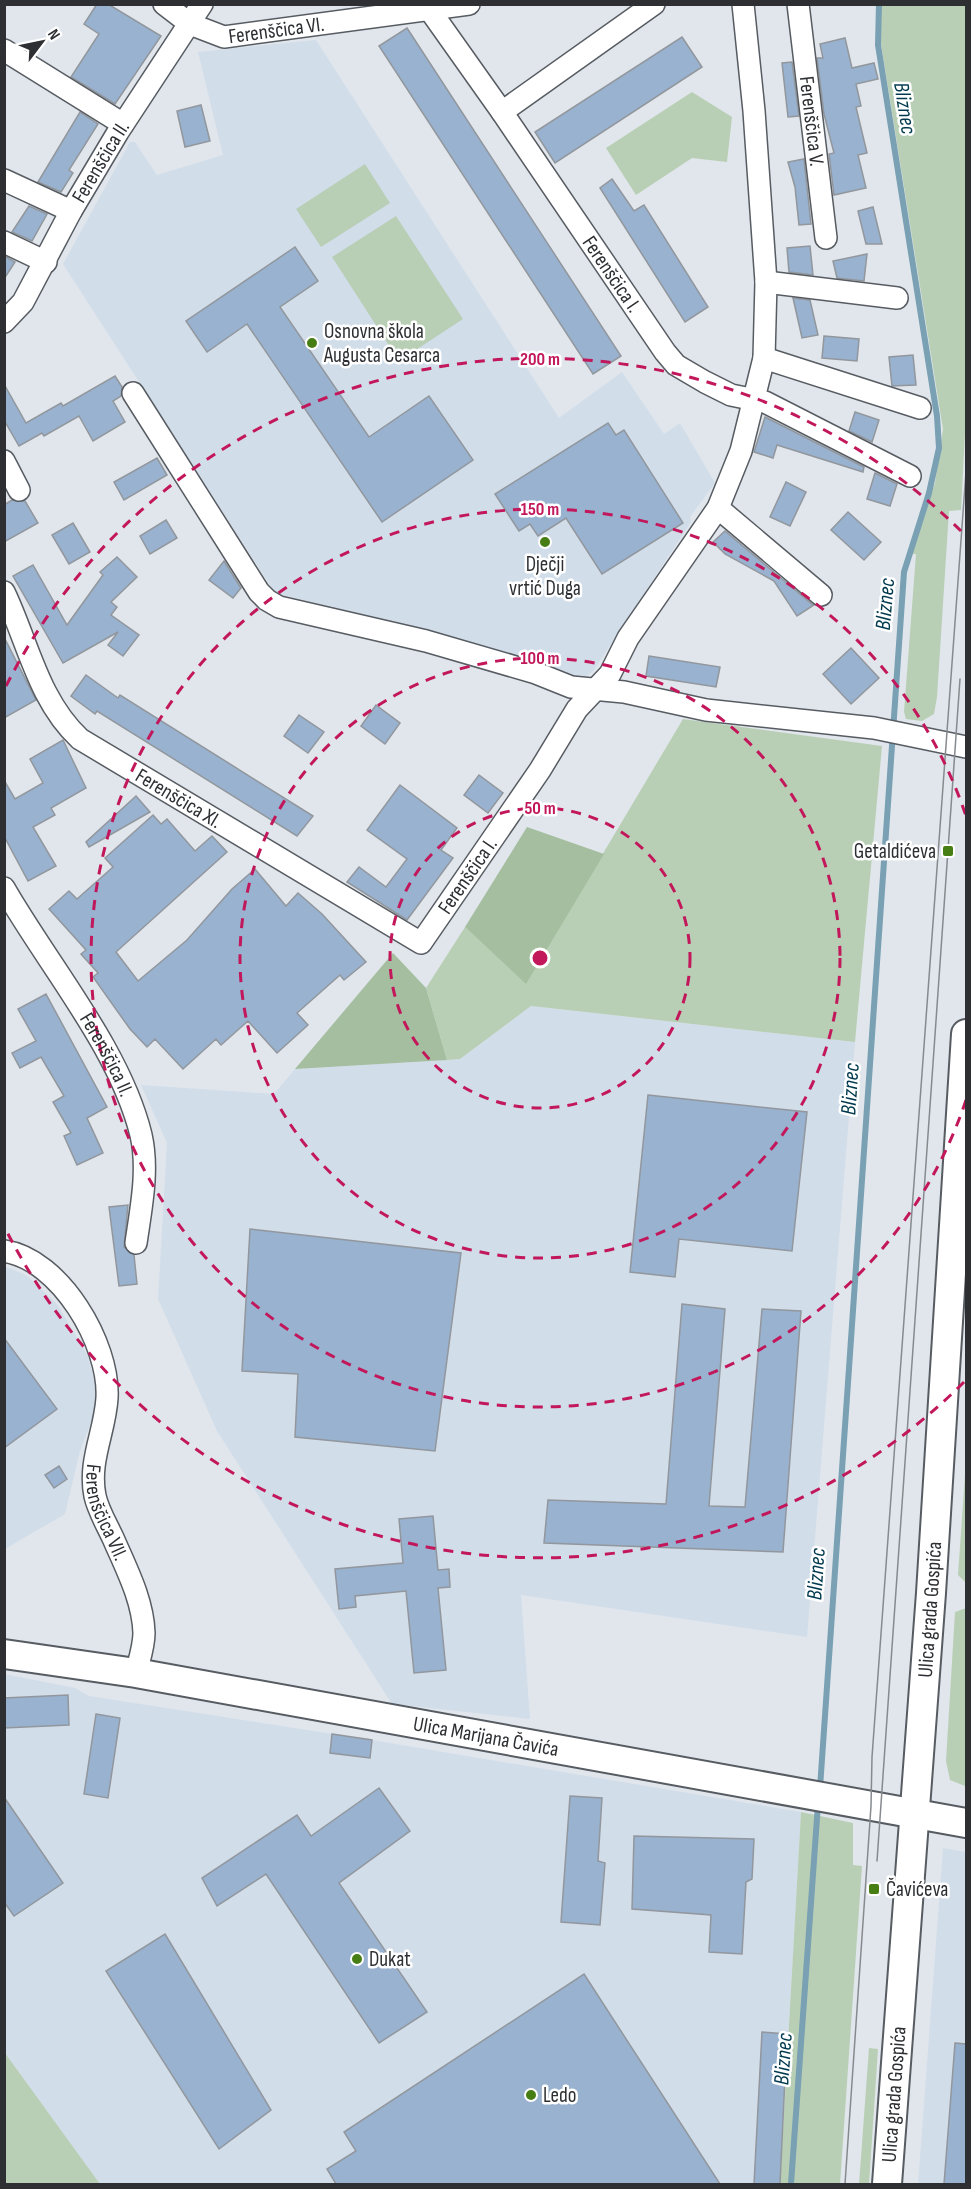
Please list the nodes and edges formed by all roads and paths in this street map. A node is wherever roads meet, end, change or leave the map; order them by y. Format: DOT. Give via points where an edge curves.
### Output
graph roads {
  1 [pos="164,4"];
  2 [pos="202,4"];
  3 [pos="469,4"];
  4 [pos="654,4"];
  5 [pos="743,4"];
  6 [pos="798,4"];
  7 [pos="429,9"];
  8 [pos="190,24"];
  9 [pos="4,50"];
  10 [pos="502,112"];
  11 [pos="123,124"];
  12 [pos="4,180"];
  13 [pos="71,211"];
  14 [pos="826,238"];
  15 [pos="4,242"];
  16 [pos="46,262"];
  17 [pos="766,282"];
  18 [pos="897,298"];
  19 [pos="4,322"];
  20 [pos="764,358"];
  21 [pos="133,393"];
  22 [pos="754,400"];
  23 [pos="920,408"];
  24 [pos="4,461"];
  25 [pos="910,477"];
  26 [pos="19,490"];
  27 [pos="714,513"];
  28 [pos="4,592"];
  29 [pos="821,595"];
  30 [pos="594,690"];
  31 [pos="966,747"];
  32 [pos="4,888"];
  33 [pos="421,943"];
  34 [pos="966,1034"];
  35 [pos="136,1243"];
  36 [pos="4,1251"];
  37 [pos="4,1654"];
  38 [pos="136,1673"];
  39 [pos="913,1813"];
  40 [pos="966,1822"];
  41 [pos="886,2184"];
  1 -- 8 [label="street, Ferenščica VI."];
  2 -- 8 [label="street, Ferenščica II."];
  3 -- 7 [label="street, Ferenščica VI."];
  4 -- 10 [label="street"];
  5 -- 17 [label="street, Ferenščica I."];
  6 -- 14 [label="street, Ferenščica V."];
  7 -- 8 [label="street, Ferenščica VI." via="224,37"];
  7 -- 10 [label="street, Ferenščica I."];
  8 -- 11 [label="street, Ferenščica II."];
  9 -- 11 [label="street"];
  10 -- 22 [label="street, Ferenščica I." via="664,352 676,365 705,382 731,395"];
  11 -- 13 [label="street, Ferenščica II."];
  12 -- 13 [label="street"];
  13 -- 16 [label="street, Ferenščica II."];
  15 -- 16 [label="street"];
  16 -- 19 [label="street, Ferenščica II." via="23,302"];
  17 -- 18 [label="street"];
  17 -- 20 [label="street, Ferenščica I."];
  20 -- 22 [label="street, Ferenščica I."];
  20 -- 23 [label="street"];
  21 -- 30 [label="street" via="267,600 290,611 426,641 571,687"];
  22 -- 25 [label="street, Ferenščica I." via="765,402"];
  22 -- 27 [label="street, Ferenščica I." via="741,451"];
  24 -- 26 [label="street"];
  27 -- 29 [label="street"];
  27 -- 30 [label="street, Ferenščica I." via="628,638 610,674"];
  28 -- 33 [label="street, Ferenščica XI." via="43,688 68,728 80,739"];
  30 -- 31 [label="street" via="624,692 706,710 874,728"];
  30 -- 33 [label="street, Ferenščica I." via="577,709 540,770"];
  32 -- 35 [label="street, Ferenščica II." via="85,1016 126,1090 141,1136 144,1173"];
  34 -- 39 [label="street, Ulica grada Gospića" via="931,1593"];
  36 -- 38 [label="street, Ferenščica VII." via="29,1257 57,1280 98,1348 107,1395 92,1480 140,1608 144,1634"];
  37 -- 38 [label="street, Ulica Marijana Čavića"];
  38 -- 39 [label="street, Ulica Marijana Čavića"];
  39 -- 40 [label="street, Ulica Marijana Čavića"];
  39 -- 41 [label="street, Ulica grada Gospića"];
}
